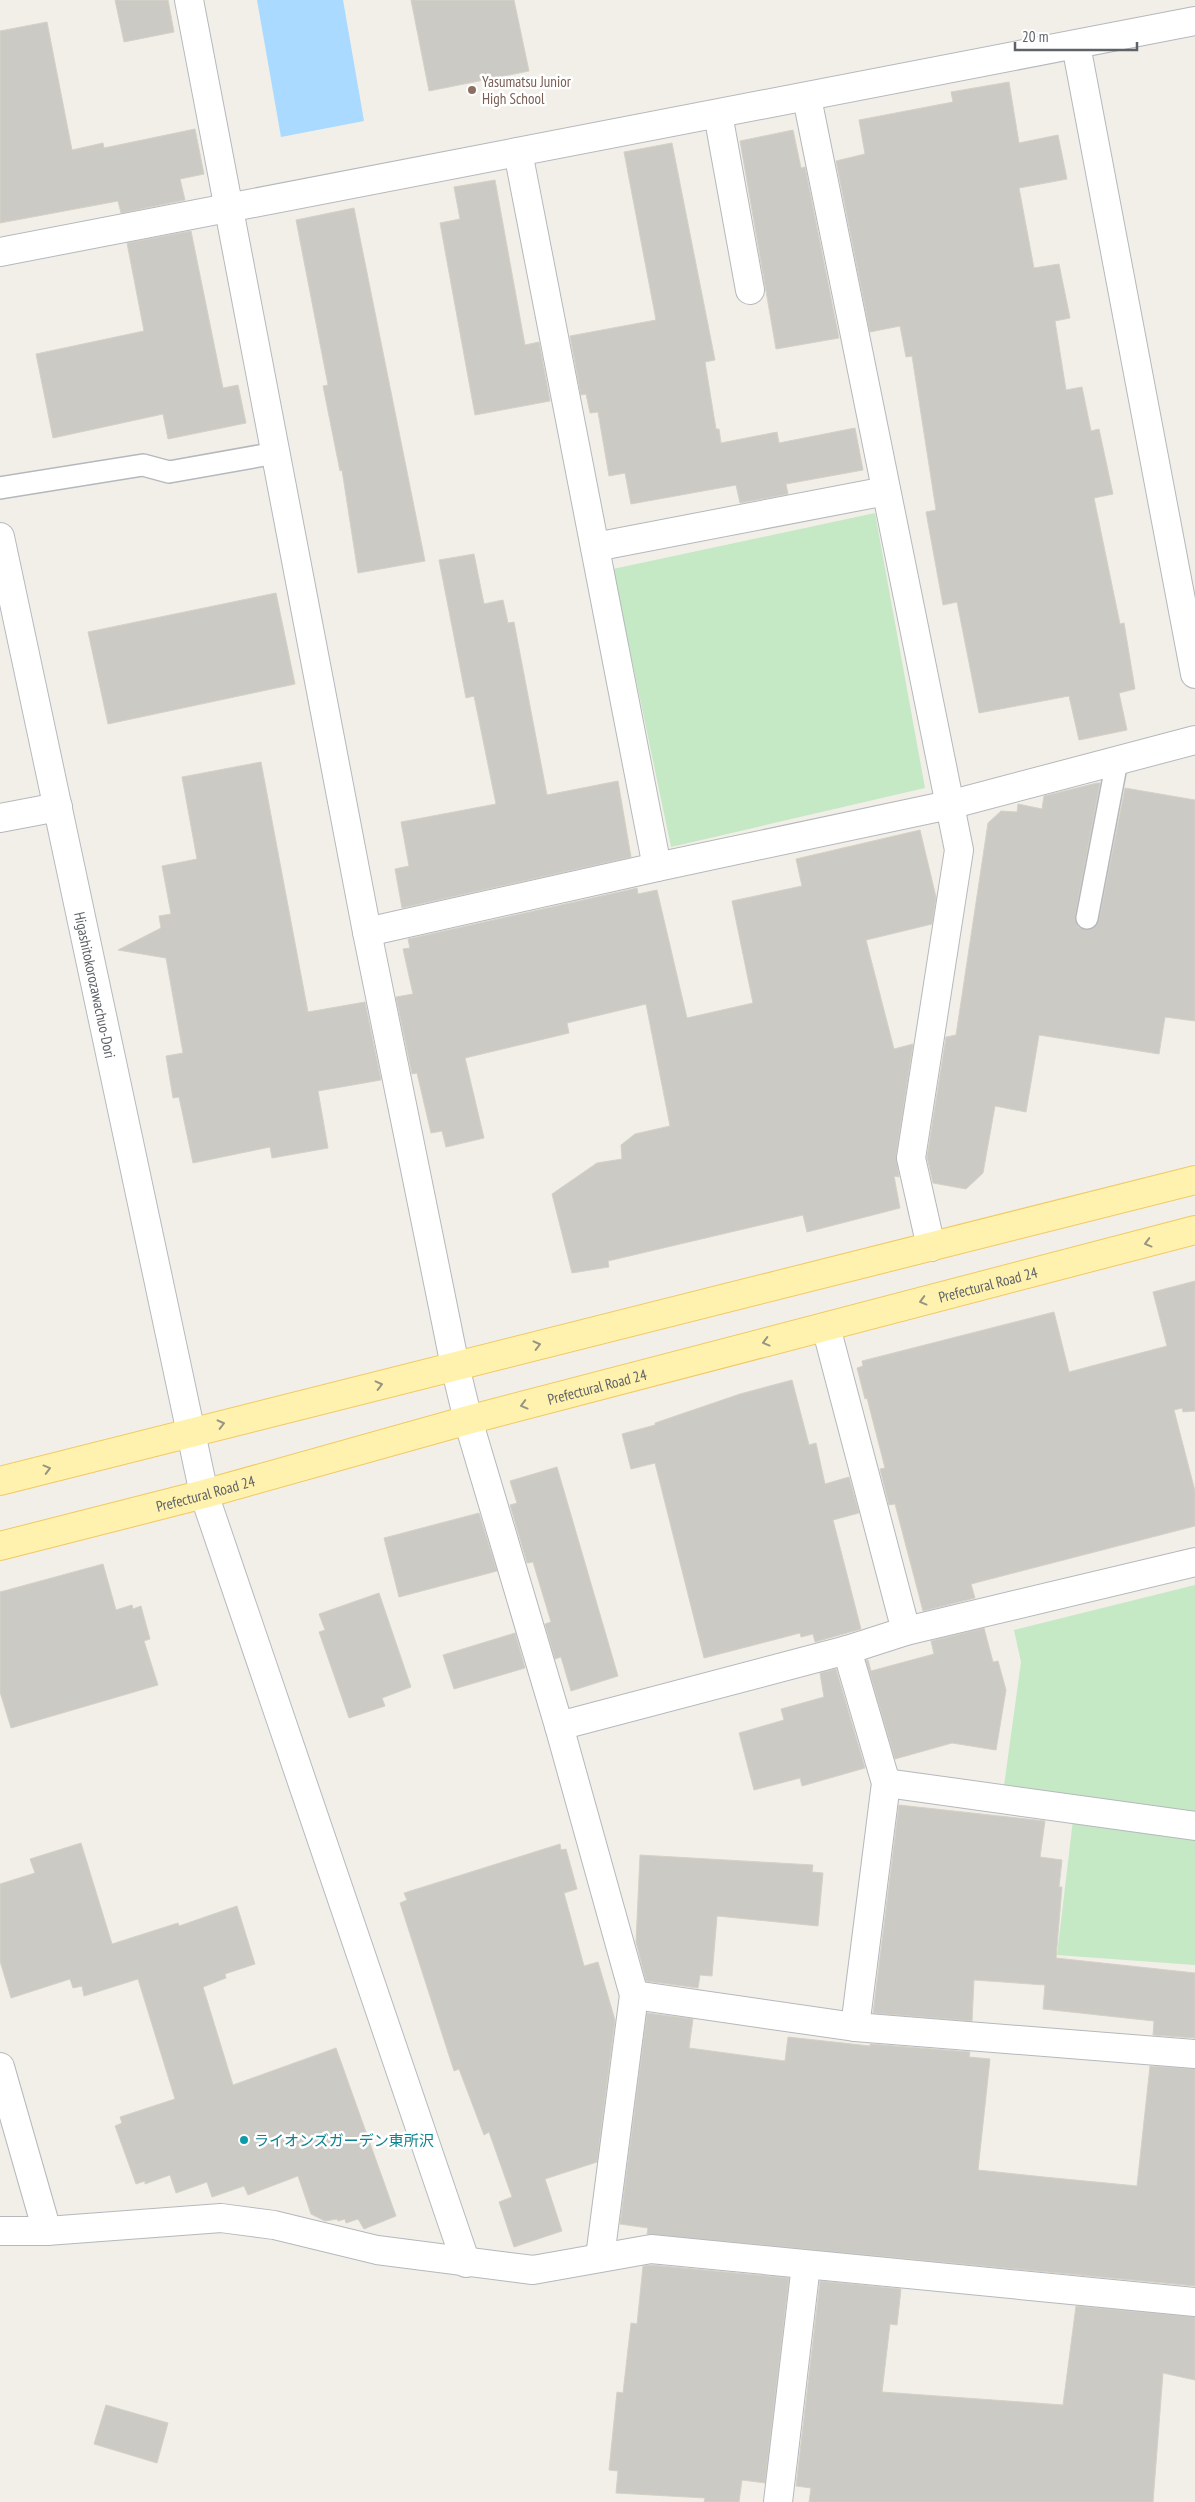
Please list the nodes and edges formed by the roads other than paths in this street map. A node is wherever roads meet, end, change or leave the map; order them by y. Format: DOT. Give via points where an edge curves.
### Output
graph roads {
  1 [pos="189,0"];
  2 [pos="1195,21"];
  3 [pos="1076,44"];
  4 [pos="807,98"];
  5 [pos="718,114"];
  6 [pos="518,152"];
  7 [pos="230,208"];
  8 [pos="0,252"];
  9 [pos="750,290"];
  10 [pos="276,453"];
  11 [pos="0,488"];
  12 [pos="886,491"];
  13 [pos="0,537"];
  14 [pos="594,547"];
  15 [pos="1195,674"];
  16 [pos="1195,740"];
  17 [pos="1118,761"];
  18 [pos="949,805"];
  19 [pos="58,807"];
  20 [pos="0,818"];
  21 [pos="657,867"];
  22 [pos="1087,918"];
  23 [pos="367,932"];
  24 [pos="1195,1180"];
  25 [pos="1195,1230"];
  26 [pos="931,1247"];
  27 [pos="826,1327"];
  28 [pos="455,1366"];
  29 [pos="468,1420"];
  30 [pos="192,1431"];
  31 [pos="0,1481"];
  32 [pos="204,1494"];
  33 [pos="0,1546"];
  34 [pos="1195,1562"];
  35 [pos="906,1631"];
  36 [pos="847,1650"];
  37 [pos="559,1726"];
  38 [pos="886,1783"];
  39 [pos="1195,1826"];
  40 [pos="634,1996"];
  41 [pos="855,2027"];
  42 [pos="1195,2054"];
  43 [pos="0,2067"];
  44 [pos="0,2231"];
  45 [pos="47,2231"];
  46 [pos="600,2257"];
  47 [pos="466,2263"];
  48 [pos="806,2265"];
  49 [pos="1195,2302"];
  50 [pos="778,2502"];
  1 -- 7 [label="street"];
  2 -- 3 [label="street"];
  3 -- 4 [label="street"];
  3 -- 15 [label="street"];
  4 -- 5 [label="street"];
  4 -- 12 [label="street"];
  5 -- 6 [label="street"];
  5 -- 9 [label="street"];
  6 -- 7 [label="street"];
  6 -- 14 [label="street"];
  7 -- 8 [label="street"];
  7 -- 10 [label="street"];
  10 -- 11 [label="lane" via="169,472 143,465"];
  10 -- 23 [label="street"];
  12 -- 14 [label="street"];
  12 -- 18 [label="street"];
  13 -- 19 [label="street, Higashitokorozawachuo-Dori"];
  14 -- 21 [label="street"];
  16 -- 17 [label="street"];
  17 -- 18 [label="street"];
  17 -- 22 [label="lane"];
  18 -- 21 [label="street"];
  18 -- 26 [label="street" via="959,850 911,1158"];
  19 -- 20 [label="street"];
  19 -- 30 [label="street, Higashitokorozawachuo-Dori"];
  21 -- 23 [label="street"];
  23 -- 28 [label="street"];
  24 -- 26 [label="main road"];
  25 -- 27 [label="main road, Prefectural Road 24, one-way"];
  28 -- 26 [label="main road, one-way"];
  27 -- 29 [label="main road, Prefectural Road 24, one-way"];
  27 -- 35 [label="street"];
  28 -- 29 [label="street"];
  30 -- 28 [label="main road, one-way"];
  29 -- 32 [label="main road, Prefectural Road 24"];
  29 -- 37 [label="street"];
  31 -- 30 [label="main road, one-way"];
  30 -- 32 [label="street, Higashitokorozawachuo-Dori"];
  32 -- 33 [label="main road, Prefectural Road 24"];
  32 -- 47 [label="street, Higashitokorozawachuo-Dori"];
  34 -- 35 [label="street"];
  35 -- 36 [label="street"];
  36 -- 37 [label="street"];
  36 -- 38 [label="street"];
  37 -- 40 [label="street"];
  38 -- 39 [label="street"];
  38 -- 41 [label="street"];
  40 -- 41 [label="street"];
  40 -- 46 [label="street"];
  41 -- 42 [label="street"];
  43 -- 45 [label="street"];
  44 -- 45 [label="street"];
  45 -- 47 [label="street" via="221,2218 274,2225 378,2250"];
  46 -- 47 [label="street" via="533,2270"];
  46 -- 48 [label="street" via="651,2249"];
  48 -- 49 [label="street"];
  48 -- 50 [label="street"];
}
